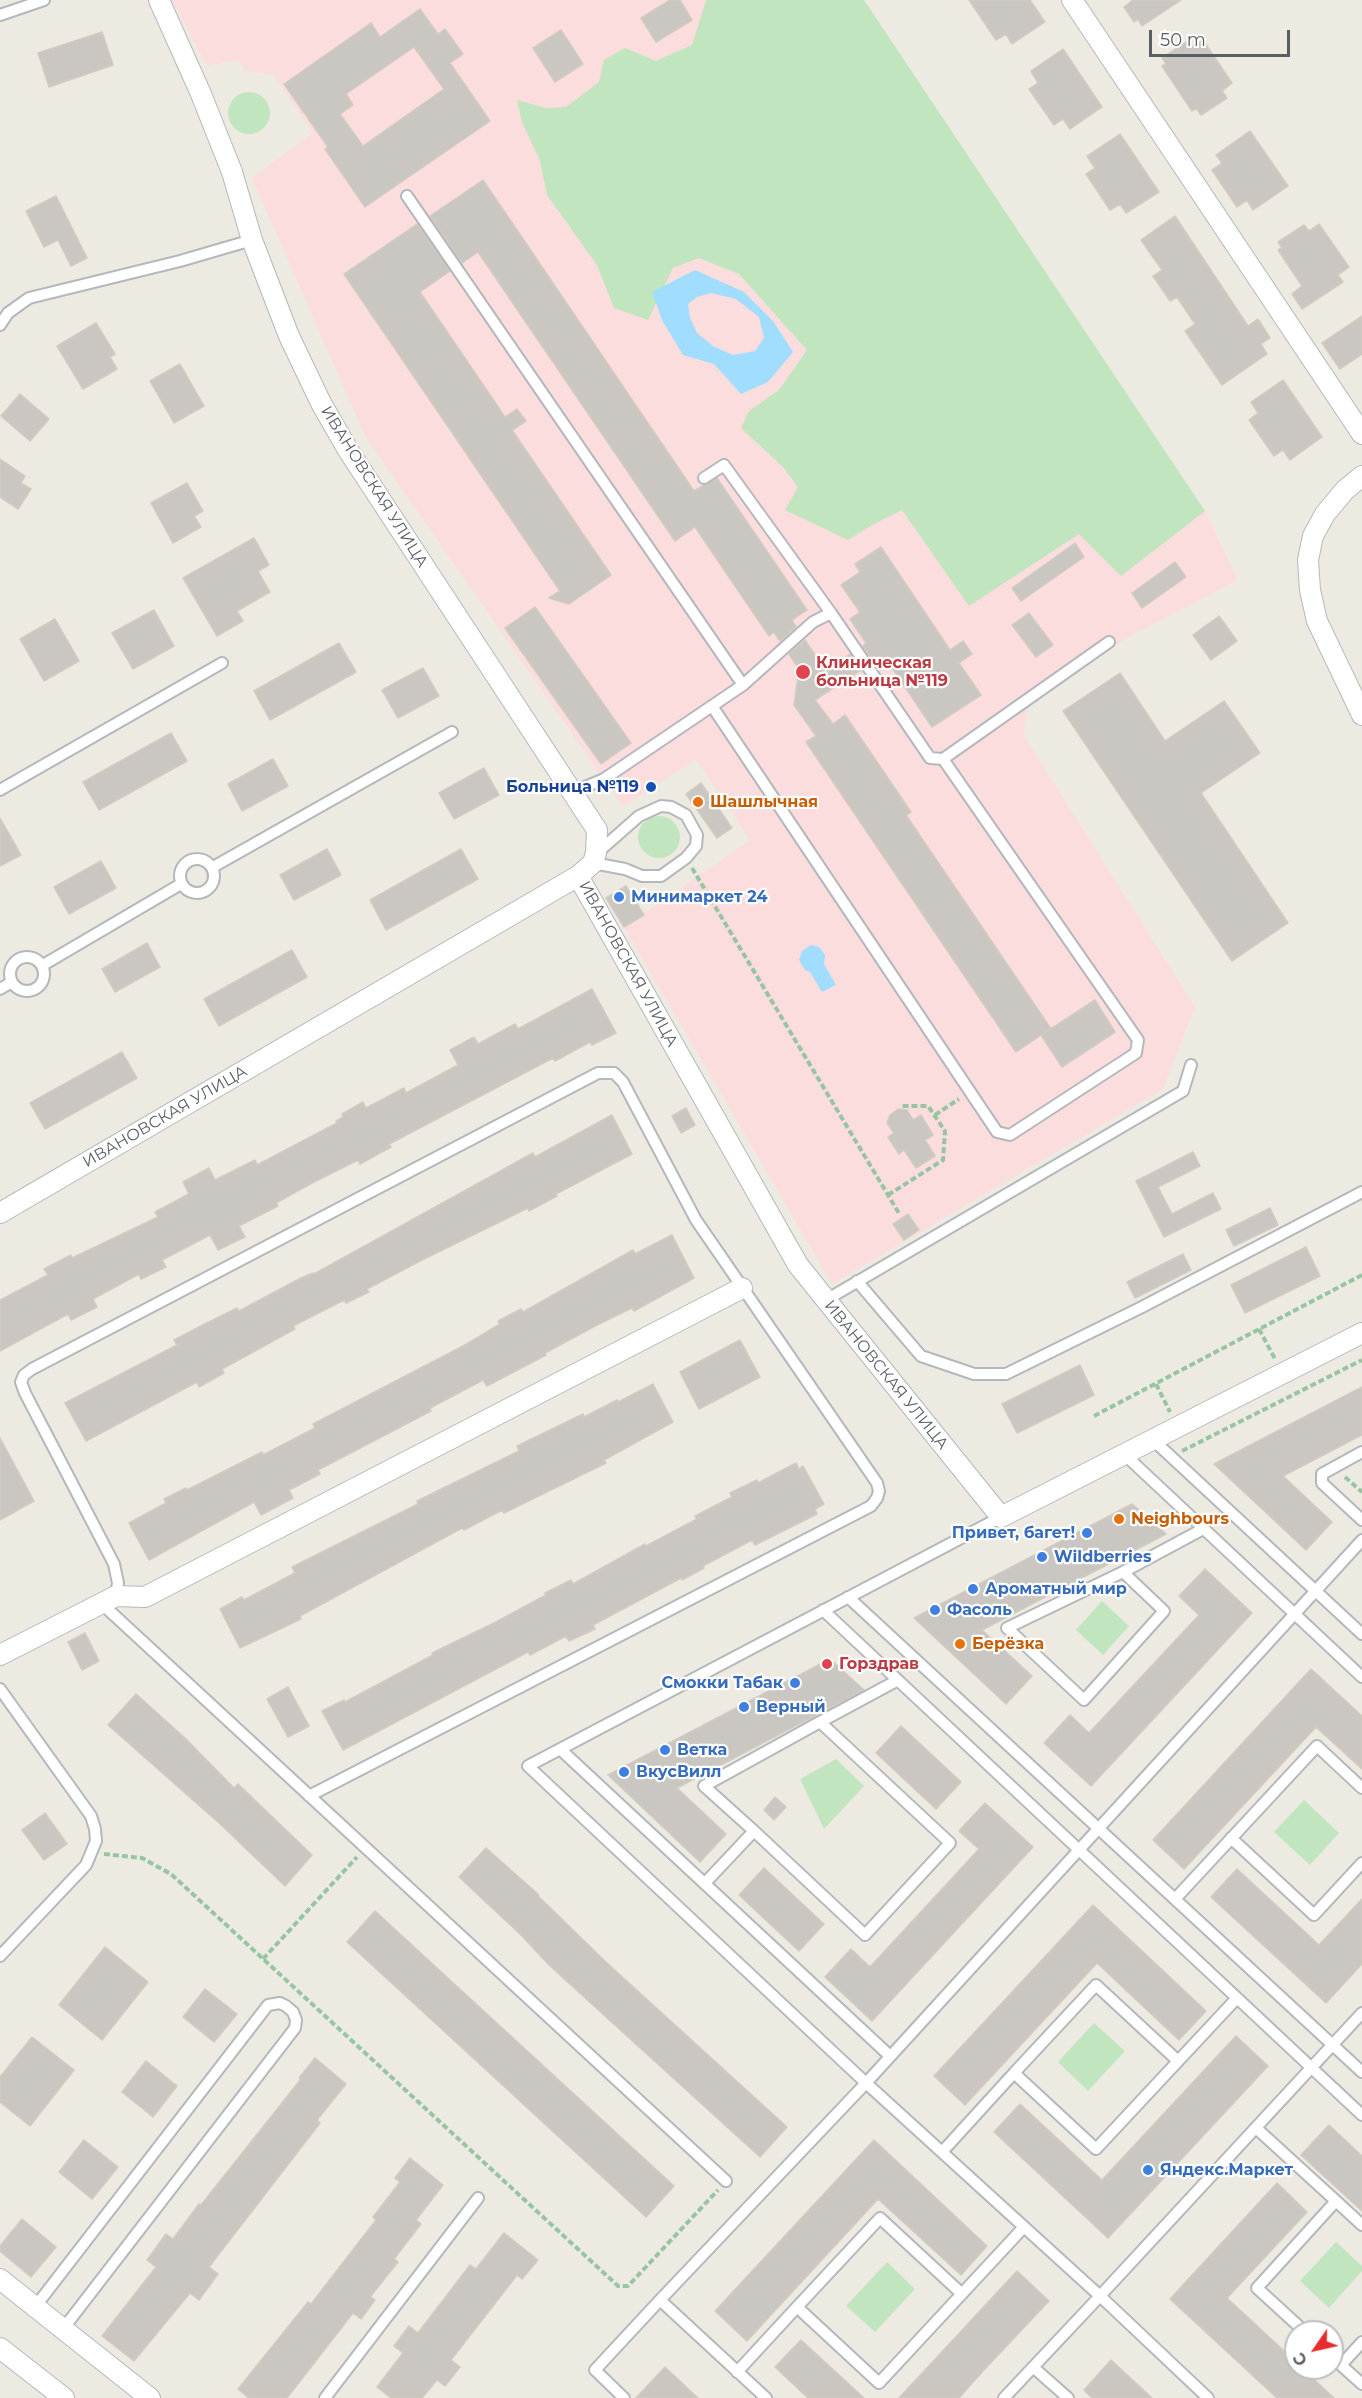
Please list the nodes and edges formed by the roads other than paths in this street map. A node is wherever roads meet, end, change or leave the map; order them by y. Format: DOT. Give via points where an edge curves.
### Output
graph roads {
  1 [pos="44,0"];
  2 [pos="159,0"];
  3 [pos="1072,0"];
  4 [pos="0,15"];
  5 [pos="407,196"];
  6 [pos="252,240"];
  7 [pos="0,325"];
  8 [pos="1362,434"];
  9 [pos="1362,476"];
  10 [pos="704,478"];
  11 [pos="831,613"];
  12 [pos="1109,642"];
  13 [pos="222,663"];
  14 [pos="743,685"];
  15 [pos="711,706"];
  16 [pos="1362,715"];
  17 [pos="453,732"];
  18 [pos="943,759"];
  19 [pos="0,790"];
  20 [pos="573,792"];
  21 [pos="595,858"];
  22 [pos="213,867"];
  23 [pos="578,876"];
  24 [pos="181,884"];
  25 [pos="43,966"];
  26 [pos="12,982"];
  27 [pos="0,989"];
  28 [pos="1191,1065"];
  29 [pos="1362,1192"];
  30 [pos="0,1213"];
  31 [pos="857,1281"];
  32 [pos="742,1288"];
  33 [pos="826,1300"];
  34 [pos="1362,1332"];
  35 [pos="1152,1440"];
  36 [pos="1362,1452"];
  37 [pos="1124,1454"];
  38 [pos="1001,1516"];
  39 [pos="1362,1520"];
  40 [pos="1203,1529"];
  41 [pos="1362,1539"];
  42 [pos="1123,1572"];
  43 [pos="1315,1590"];
  44 [pos="848,1597"];
  45 [pos="108,1600"];
  46 [pos="823,1610"];
  47 [pos="1293,1613"];
  48 [pos="1362,1634"];
  49 [pos="0,1655"];
  50 [pos="1362,1677"];
  51 [pos="898,1680"];
  52 [pos="0,1689"];
  53 [pos="820,1722"];
  54 [pos="560,1749"];
  55 [pos="1362,1788"];
  56 [pos="309,1796"];
  57 [pos="1099,1829"];
  58 [pos="754,1831"];
  59 [pos="1232,1838"];
  60 [pos="1080,1849"];
  61 [pos="1362,1863"];
  62 [pos="705,1883"];
  63 [pos="1175,1899"];
  64 [pos="0,1956"];
  65 [pos="1237,1998"];
  66 [pos="1362,2013"];
  67 [pos="1333,2044"];
  68 [pos="890,2056"];
  69 [pos="1178,2061"];
  70 [pos="1311,2068"];
  71 [pos="1362,2072"];
  72 [pos="1014,2073"];
  73 [pos="866,2083"];
  74 [pos="1362,2115"];
  75 [pos="1256,2128"];
  76 [pos="942,2152"];
  77 [pos="726,2181"];
  78 [pos="478,2198"];
  79 [pos="1336,2201"];
  80 [pos="1362,2225"];
  81 [pos="1024,2227"];
  82 [pos="0,2279"];
  83 [pos="962,2294"];
  84 [pos="1100,2296"];
  85 [pos="660,2300"];
  86 [pos="35,2307"];
  87 [pos="797,2307"];
  88 [pos="1292,2320"];
  89 [pos="63,2329"];
  90 [pos="1362,2342"];
  91 [pos="0,2348"];
  92 [pos="1344,2362"];
  93 [pos="1034,2367"];
  94 [pos="1344,2368"];
  95 [pos="737,2372"];
  96 [pos="1362,2384"];
  97 [pos="64,2398"];
  98 [pos="150,2398"];
  99 [pos="326,2398"];
  100 [pos="624,2398"];
  101 [pos="766,2398"];
  102 [pos="1004,2398"];
  103 [pos="1068,2398"];
  104 [pos="1208,2398"];
  1 -- 4 [label="lane"];
  2 -- 6 [label="street, ИВАНОВСКАЯ УЛИЦА" via="232,172"];
  3 -- 8 [label="street"];
  5 -- 14 [label="lane"];
  6 -- 7 [label="lane" via="30,298 8,313"];
  6 -- 20 [label="street, ИВАНОВСКАЯ УЛИЦА" via="289,336 348,450"];
  9 -- 16 [label="street" via="1325,514 1313,536 1308,560 1317,621"];
  10 -- 11 [label="lane" via="724,465"];
  11 -- 14 [label="lane" via="813,622"];
  11 -- 18 [label="lane" via="930,758"];
  12 -- 18 [label="lane"];
  13 -- 19 [label="lane"];
  14 -- 15 [label="lane"];
  15 -- 18 [label="lane" via="997,1132 1010,1135 1136,1053 1138,1040"];
  15 -- 20 [label="lane" via="604,779"];
  17 -- 22 [label="lane"];
  20 -- 21 [label="street, ИВАНОВСКАЯ УЛИЦА" via="597,830"];
  21 -- 21 [label="lane" via="639,816 661,806 686,815 697,835 696,846 686,858 661,876 642,876"];
  21 -- 23 [label="street, ИВАНОВСКАЯ УЛИЦА"];
  22 -- 24 [label="lane" via="197,858 189,860 179,875"];
  22 -- 24 [label="lane" via="215,876 205,892 196,894"];
  23 -- 30 [label="street, ИВАНОВСКАЯ УЛИЦА"];
  23 -- 33 [label="street, ИВАНОВСКАЯ УЛИЦА" via="783,1240"];
  24 -- 25 [label="lane"];
  25 -- 26 [label="lane" via="43,983 36,990 27,992"];
  25 -- 26 [label="lane" via="28,956 19,958 12,964"];
  26 -- 27 [label="lane"];
  28 -- 31 [label="lane" via="1183,1091"];
  29 -- 31 [label="lane" via="1006,1374 975,1374 921,1356"];
  31 -- 33 [label="lane"];
  32 -- 45 [label="street" via="145,1597"];
  32 -- 45 [label="lane" via="696,1220 623,1083 614,1073 598,1073 24,1375 21,1382 25,1393 114,1564 118,1582"];
  32 -- 56 [label="lane" via="877,1483 879,1491 871,1506"];
  33 -- 38 [label="street, ИВАНОВСКАЯ УЛИЦА"];
  34 -- 35 [label="street"];
  35 -- 37 [label="street"];
  35 -- 43 [label="lane"];
  36 -- 39 [label="lane" via="1322,1473 1322,1483"];
  37 -- 38 [label="street"];
  37 -- 40 [label="lane"];
  38 -- 44 [label="lane"];
  40 -- 42 [label="lane"];
  40 -- 47 [label="lane"];
  41 -- 43 [label="lane"];
  42 -- 42 [label="lane" via="1007,1628 1084,1700 1164,1611"];
  43 -- 47 [label="lane"];
  43 -- 48 [label="lane"];
  44 -- 46 [label="lane"];
  44 -- 57 [label="lane"];
  45 -- 49 [label="street"];
  45 -- 56 [label="lane"];
  46 -- 51 [label="lane"];
  46 -- 54 [label="lane"];
  47 -- 50 [label="lane"];
  47 -- 57 [label="lane"];
  51 -- 53 [label="lane"];
  51 -- 60 [label="lane"];
  52 -- 64 [label="lane" via="90,1816 96,1841 86,1865"];
  53 -- 58 [label="lane" via="705,1786"];
  53 -- 58 [label="lane" via="950,1843 865,1935"];
  54 -- 62 [label="lane"];
  54 -- 73 [label="lane" via="528,1766"];
  55 -- 59 [label="lane" via="1317,1746"];
  56 -- 77 [label="lane"];
  57 -- 60 [label="lane"];
  57 -- 63 [label="lane"];
  58 -- 62 [label="lane"];
  59 -- 61 [label="lane" via="1314,1915"];
  59 -- 63 [label="lane"];
  60 -- 65 [label="lane"];
  60 -- 68 [label="lane"];
  62 -- 68 [label="lane"];
  63 -- 67 [label="lane"];
  65 -- 69 [label="lane"];
  65 -- 70 [label="lane"];
  66 -- 67 [label="lane"];
  67 -- 70 [label="lane"];
  67 -- 71 [label="lane"];
  68 -- 73 [label="lane"];
  69 -- 72 [label="lane" via="1096,1985"];
  69 -- 72 [label="lane" via="1096,2149"];
  70 -- 74 [label="lane"];
  70 -- 75 [label="lane"];
  72 -- 76 [label="lane"];
  73 -- 76 [label="lane"];
  73 -- 85 [label="lane"];
  75 -- 79 [label="lane"];
  75 -- 84 [label="lane"];
  76 -- 81 [label="lane"];
  78 -- 99 [label="lane"];
  79 -- 80 [label="lane"];
  79 -- 88 [label="lane" via="1257,2288"];
  81 -- 83 [label="lane"];
  81 -- 84 [label="lane"];
  82 -- 86 [label="street"];
  83 -- 87 [label="lane" via="880,2218"];
  83 -- 87 [label="lane" via="879,2383"];
  84 -- 93 [label="lane"];
  84 -- 104 [label="lane"];
  85 -- 95 [label="lane"];
  85 -- 100 [label="lane" via="595,2370"];
  86 -- 89 [label="street"];
  86 -- 89 [label="lane" via="268,2005 286,2006 296,2020 295,2028"];
  87 -- 95 [label="lane"];
  89 -- 98 [label="street"];
  90 -- 92 [label="lane"];
  91 -- 97 [label="street"];
  93 -- 102 [label="lane"];
  93 -- 103 [label="lane"];
  94 -- 96 [label="lane"];
  95 -- 101 [label="lane"];
}
